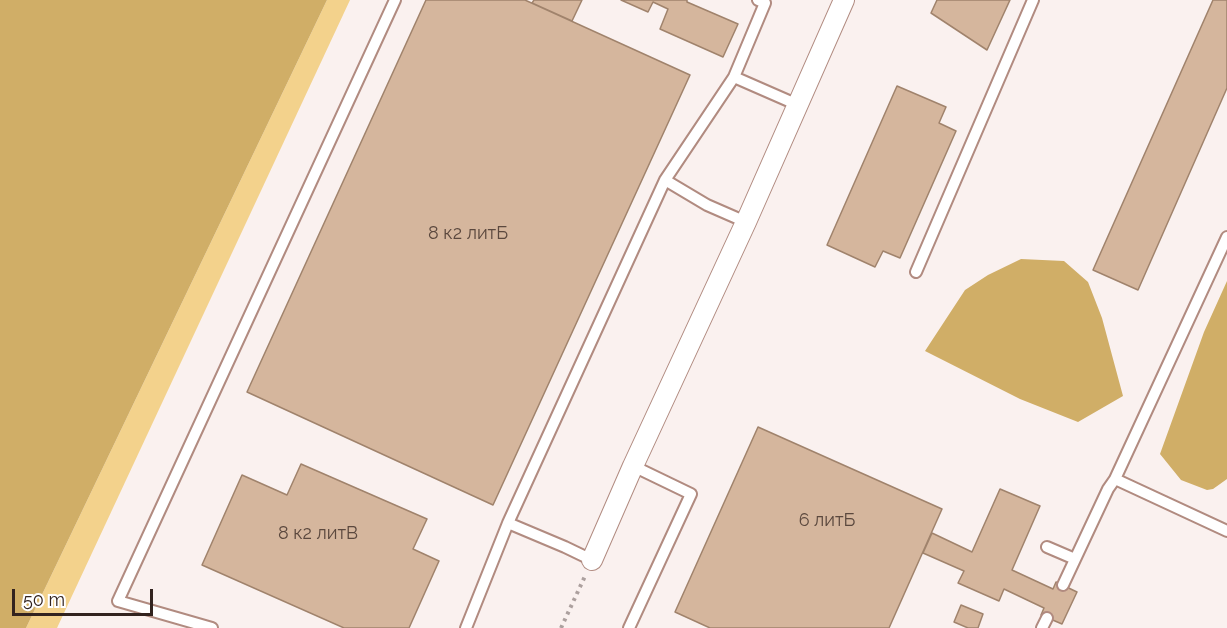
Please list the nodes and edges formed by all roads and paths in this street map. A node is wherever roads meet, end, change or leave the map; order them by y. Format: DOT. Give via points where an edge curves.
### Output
graph roads {
  1 [pos="395,0"];
  2 [pos="758,0"];
  3 [pos="844,0"];
  4 [pos="1033,0"];
  5 [pos="734,77"];
  6 [pos="798,105"];
  7 [pos="665,180"];
  8 [pos="746,222"];
  9 [pos="1227,237"];
  10 [pos="916,272"];
  11 [pos="633,466"];
  12 [pos="1114,480"];
  13 [pos="508,523"];
  14 [pos="1227,531"];
  15 [pos="1047,547"];
  16 [pos="1075,559"];
  17 [pos="592,560"];
  18 [pos="1063,585"];
  19 [pos="212,628"];
  20 [pos="466,628"];
  21 [pos="561,628"];
  22 [pos="629,628"];
  1 -- 19 [label="lane" via="118,601"];
  2 -- 5 [label="lane" via="765,3"];
  3 -- 6 [label="street"];
  4 -- 10 [label="lane"];
  5 -- 6 [label="lane"];
  5 -- 7 [label="lane"];
  6 -- 8 [label="street"];
  7 -- 8 [label="lane" via="706,205"];
  7 -- 13 [label="lane"];
  8 -- 11 [label="street"];
  9 -- 12 [label="lane"];
  11 -- 17 [label="street"];
  11 -- 22 [label="lane" via="691,494"];
  12 -- 14 [label="lane"];
  12 -- 16 [label="lane"];
  13 -- 17 [label="lane"];
  13 -- 20 [label="lane"];
  15 -- 16 [label="lane"];
  16 -- 18 [label="lane"];
  17 -- 21 [label="path"];
}
